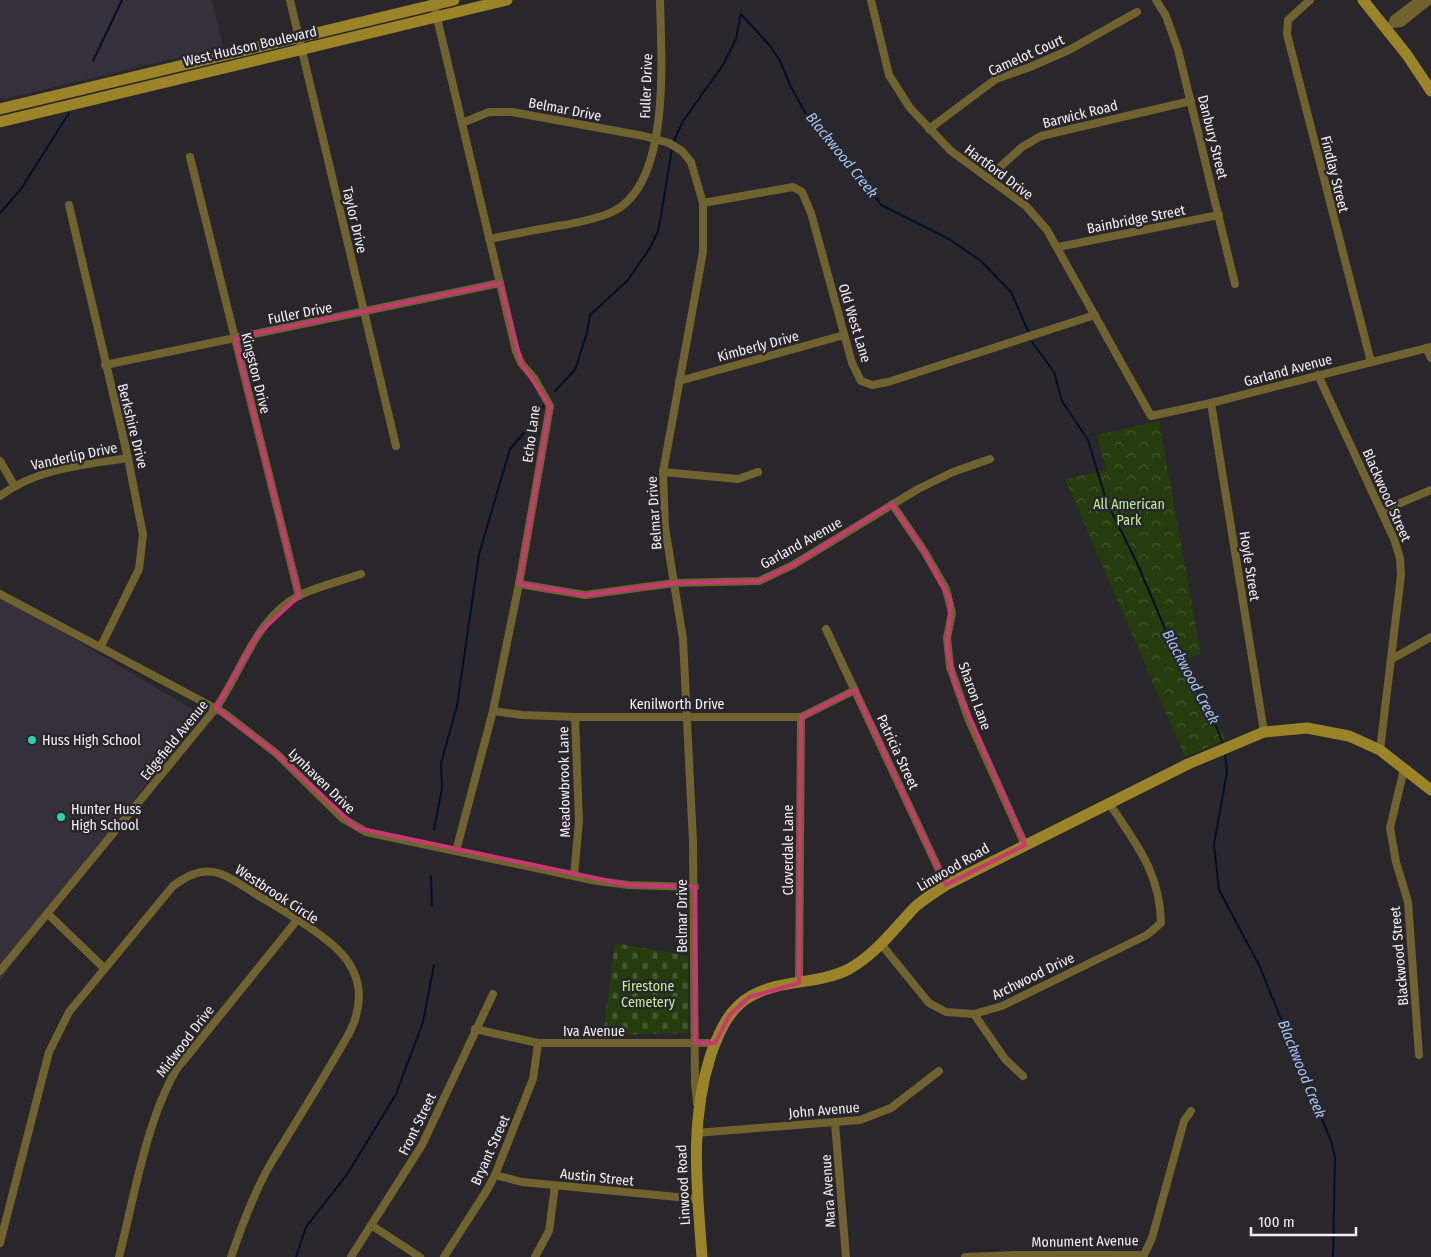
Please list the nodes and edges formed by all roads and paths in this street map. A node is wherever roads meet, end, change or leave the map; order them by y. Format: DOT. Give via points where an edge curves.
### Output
graph roads {
  1 [pos="290,0"];
  2 [pos="454,0"];
  3 [pos="507,0"];
  4 [pos="660,0"];
  5 [pos="870,0"];
  6 [pos="1156,0"];
  7 [pos="1310,0"];
  8 [pos="1363,0"];
  9 [pos="1419,0"];
  10 [pos="1430,0"];
  11 [pos="433,2"];
  12 [pos="1137,12"];
  13 [pos="438,16"];
  14 [pos="1389,26"];
  15 [pos="300,37"];
  16 [pos="302,49"];
  17 [pos="1431,91"];
  18 [pos="1191,101"];
  19 [pos="0,109"];
  20 [pos="0,122"];
  21 [pos="462,123"];
  22 [pos="929,129"];
  23 [pos="656,138"];
  24 [pos="190,157"];
  25 [pos="988,178"];
  26 [pos="703,203"];
  27 [pos="69,205"];
  28 [pos="1219,215"];
  29 [pos="489,239"];
  30 [pos="1058,247"];
  31 [pos="500,283"];
  32 [pos="1235,284"];
  33 [pos="364,313"];
  34 [pos="1096,315"];
  35 [pos="844,335"];
  36 [pos="235,338"];
  37 [pos="1429,347"];
  38 [pos="1431,358"];
  39 [pos="1371,362"];
  40 [pos="105,365"];
  41 [pos="1318,375"];
  42 [pos="678,381"];
  43 [pos="1211,403"];
  44 [pos="1151,416"];
  45 [pos="396,446"];
  46 [pos="128,458"];
  47 [pos="990,459"];
  48 [pos="0,461"];
  49 [pos="663,472"];
  50 [pos="758,472"];
  51 [pos="14,485"];
  52 [pos="1431,490"];
  53 [pos="0,496"];
  54 [pos="892,504"];
  55 [pos="1382,511"];
  56 [pos="362,574"];
  57 [pos="674,582"];
  58 [pos="519,584"];
  59 [pos="0,594"];
  60 [pos="299,596"];
  61 [pos="826,629"];
  62 [pos="1431,637"];
  63 [pos="101,646"];
  64 [pos="1392,658"];
  65 [pos="855,690"];
  66 [pos="216,708"];
  67 [pos="493,711"];
  68 [pos="686,716"];
  69 [pos="575,717"];
  70 [pos="801,717"];
  71 [pos="1264,732"];
  72 [pos="1380,750"];
  73 [pos="1404,769"];
  74 [pos="1431,790"];
  75 [pos="1109,803"];
  76 [pos="1025,845"];
  77 [pos="456,851"];
  78 [pos="574,876"];
  79 [pos="946,885"];
  80 [pos="695,887"];
  81 [pos="48,914"];
  82 [pos="297,920"];
  83 [pos="881,944"];
  84 [pos="104,968"];
  85 [pos="0,971"];
  86 [pos="799,983"];
  87 [pos="493,994"];
  88 [pos="974,1014"];
  89 [pos="475,1029"];
  90 [pos="538,1043"];
  91 [pos="695,1043"];
  92 [pos="715,1043"];
  93 [pos="1419,1055"];
  94 [pos="939,1071"];
  95 [pos="1023,1076"];
  96 [pos="698,1110"];
  97 [pos="1191,1111"];
  98 [pos="835,1123"];
  99 [pos="696,1133"];
  100 [pos="495,1175"];
  101 [pos="555,1186"];
  102 [pos="698,1199"];
  103 [pos="371,1224"];
  104 [pos="0,1244"];
  105 [pos="119,1257"];
  106 [pos="231,1257"];
  107 [pos="351,1257"];
  108 [pos="420,1257"];
  109 [pos="444,1257"];
  110 [pos="535,1257"];
  111 [pos="702,1257"];
  112 [pos="846,1257"];
  113 [pos="965,1257"];
  1 -- 15 [label="street, Taylor Drive"];
  2 -- 11 [label="main road, West Hudson Boulevard"];
  3 -- 13 [label="main road, West Hudson Boulevard"];
  4 -- 23 [label="street, Fuller Drive" via="661,83"];
  5 -- 22 [label="street, Hartford Drive" via="892,82"];
  6 -- 18 [label="street, Danbury Street" via="1173,30"];
  7 -- 39 [label="street, Findlay Street" via="1288,20 1287,34"];
  8 -- 14 [label="main road"];
  9 -- 14 [label="street"];
  10 -- 14 [label="street" via="1401,23"];
  11 -- 13 [label="street, Echo Lane"];
  11 -- 15 [label="main road, West Hudson Boulevard"];
  12 -- 22 [label="street, Camelot Court" via="1069,50 996,79"];
  13 -- 16 [label="main road, West Hudson Boulevard"];
  13 -- 21 [label="street, Echo Lane"];
  14 -- 17 [label="main road"];
  15 -- 16 [label="street, Taylor Drive"];
  15 -- 19 [label="main road, West Hudson Boulevard"];
  16 -- 20 [label="main road, West Hudson Boulevard"];
  16 -- 33 [label="street, Taylor Drive"];
  18 -- 25 [label="street, Barwick Road" via="1041,136 1022,147"];
  18 -- 28 [label="street, Danbury Street"];
  21 -- 23 [label="street, Belmar Drive" via="489,112 512,112"];
  21 -- 29 [label="street, Echo Lane"];
  22 -- 25 [label="street, Hartford Drive" via="956,155"];
  23 -- 26 [label="street, Belmar Drive" via="682,151 690,160"];
  23 -- 29 [label="street, Fuller Drive" via="637,192 620,208 600,217"];
  24 -- 36 [label="street, Kingston Drive"];
  25 -- 30 [label="street, Hartford Drive" via="1026,206"];
  26 -- 35 [label="street, Old West Lane" via="793,187 802,192 811,213"];
  26 -- 42 [label="street, Belmar Drive" via="702,252"];
  27 -- 40 [label="street, Berkshire Drive"];
  28 -- 30 [label="street, Bainbridge Street"];
  28 -- 32 [label="street, Danbury Street"];
  29 -- 31 [label="street, Echo Lane"];
  30 -- 34 [label="street, Hartford Drive"];
  31 -- 33 [label="street, Fuller Drive"];
  31 -- 58 [label="street, Echo Lane" via="518,357 550,406"];
  33 -- 36 [label="street, Fuller Drive"];
  33 -- 45 [label="street, Taylor Drive"];
  34 -- 35 [label="street, Old West Lane" via="872,385 861,381"];
  34 -- 44 [label="street, Hartford Drive"];
  35 -- 42 [label="street, Kimberly Drive"];
  36 -- 40 [label="street, Fuller Drive"];
  36 -- 60 [label="street, Kingston Drive"];
  37 -- 38 [label="street"];
  37 -- 39 [label="street, Garland Avenue"];
  39 -- 41 [label="street, Garland Avenue"];
  40 -- 46 [label="street, Berkshire Drive"];
  41 -- 43 [label="street, Garland Avenue"];
  41 -- 55 [label="street, Blackwood Street"];
  42 -- 49 [label="street, Belmar Drive"];
  43 -- 44 [label="street, Garland Avenue"];
  43 -- 71 [label="street, Hoyle Street"];
  46 -- 51 [label="street, Vanderlip Drive" via="47,472"];
  46 -- 63 [label="street, Berkshire Drive" via="141,520 142,558"];
  47 -- 54 [label="street, Garland Avenue" via="953,472"];
  48 -- 51 [label="street"];
  49 -- 50 [label="street" via="738,479"];
  49 -- 57 [label="street, Belmar Drive" via="665,527"];
  51 -- 53 [label="street, Vanderlip Drive"];
  52 -- 55 [label="street"];
  54 -- 57 [label="street, Garland Avenue" via="772,577 746,582"];
  54 -- 76 [label="street, Sharon Lane" via="946,589 952,613 947,638 950,668 968,718"];
  55 -- 64 [label="street, Blackwood Street" via="1401,567"];
  56 -- 60 [label="street, Edgefield Avenue"];
  57 -- 58 [label="street, Garland Avenue" via="585,594"];
  57 -- 68 [label="street, Belmar Drive" via="683,639"];
  58 -- 67 [label="street, Echo Lane"];
  59 -- 63 [label="street, Lynhaven Drive"];
  60 -- 66 [label="street, Edgefield Avenue" via="258,634 228,692"];
  61 -- 65 [label="street, Patricia Street"];
  62 -- 64 [label="street"];
  63 -- 66 [label="street, Lynhaven Drive"];
  64 -- 72 [label="street, Blackwood Street"];
  65 -- 70 [label="street, Kenilworth Drive"];
  65 -- 79 [label="street, Patricia Street"];
  66 -- 77 [label="street, Lynhaven Drive" via="277,754 349,824 379,836"];
  66 -- 81 [label="street, Edgefield Avenue"];
  67 -- 69 [label="street, Kenilworth Drive"];
  67 -- 77 [label="street, Echo Lane"];
  68 -- 69 [label="street, Kenilworth Drive"];
  68 -- 70 [label="street, Kenilworth Drive"];
  68 -- 80 [label="street, Belmar Drive"];
  69 -- 78 [label="street, Meadowbrook Lane" via="580,821"];
  70 -- 86 [label="street, Cloverdale Lane"];
  71 -- 72 [label="main road, Linwood Road" via="1322,729 1349,736"];
  71 -- 75 [label="main road, Linwood Road"];
  72 -- 73 [label="main road, Linwood Road"];
  73 -- 74 [label="main road, Linwood Road"];
  73 -- 93 [label="street, Blackwood Street" via="1390,828 1408,902"];
  75 -- 76 [label="main road, Linwood Road"];
  75 -- 88 [label="street, Archwood Drive" via="1156,881 1161,912 1158,928 1002,1006"];
  76 -- 79 [label="main road, Linwood Road"];
  77 -- 78 [label="street, Lynhaven Drive"];
  78 -- 80 [label="street, Lynhaven Drive" via="622,885"];
  79 -- 83 [label="main road, Linwood Road" via="917,905"];
  80 -- 91 [label="street, Belmar Drive"];
  81 -- 84 [label="street"];
  81 -- 85 [label="street, Edgefield Avenue"];
  82 -- 84 [label="street, Westbrook Circle" via="226,875 200,871 173,886"];
  82 -- 105 [label="street, Midwood Drive" via="176,1070 164,1090"];
  82 -- 106 [label="street, Westbrook Circle" via="345,957 359,986 357,1012 317,1089 270,1165"];
  83 -- 86 [label="main road, Linwood Road" via="848,969"];
  83 -- 88 [label="street, Archwood Drive" via="929,1003 946,1012"];
  84 -- 104 [label="street, Westbrook Circle" via="69,1012 49,1052"];
  86 -- 92 [label="main road, Linwood Road" via="771,988 749,997 729,1016"];
  87 -- 89 [label="street, Front Street"];
  88 -- 95 [label="street" via="1005,1059"];
  89 -- 90 [label="street, Iva Avenue"];
  89 -- 103 [label="street, Front Street" via="422,1146"];
  90 -- 91 [label="street, Iva Avenue"];
  90 -- 100 [label="street, Bryant Street" via="533,1079"];
  91 -- 92 [label="street, Iva Avenue"];
  91 -- 96 [label="street, Belmar Drive"];
  92 -- 96 [label="main road, Linwood Road"];
  94 -- 98 [label="street, John Avenue" via="882,1114"];
  96 -- 99 [label="main road, Linwood Road"];
  97 -- 113 [label="street, Monument Avenue" via="1184,1121 1152,1238 1144,1255"];
  98 -- 99 [label="street, John Avenue"];
  98 -- 112 [label="street, Mara Avenue"];
  99 -- 102 [label="main road, Linwood Road"];
  100 -- 101 [label="street, Austin Street"];
  100 -- 109 [label="street, Bryant Street"];
  101 -- 102 [label="street, Austin Street"];
  101 -- 110 [label="street" via="548,1231"];
  102 -- 111 [label="main road, Linwood Road"];
  103 -- 107 [label="street, Front Street"];
  103 -- 108 [label="street"];
}
